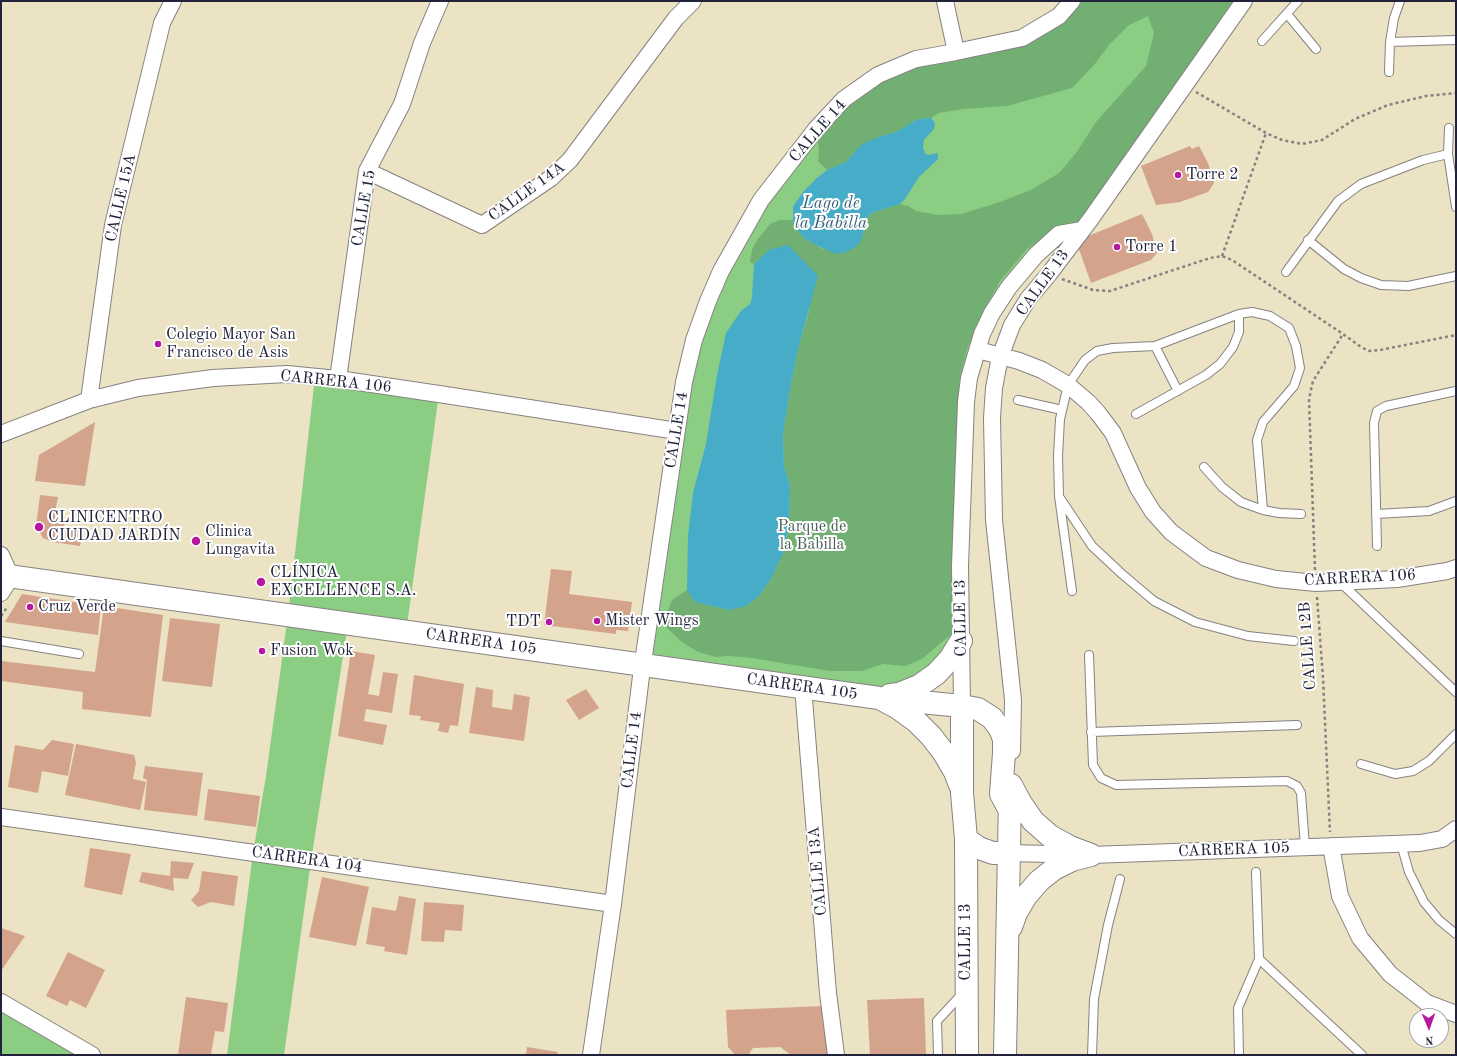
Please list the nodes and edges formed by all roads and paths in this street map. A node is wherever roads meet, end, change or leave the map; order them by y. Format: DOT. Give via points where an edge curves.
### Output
graph roads {
  1 [pos="173,1"];
  2 [pos="440,1"];
  3 [pos="693,1"];
  4 [pos="944,1"];
  5 [pos="1072,1"];
  6 [pos="1244,1"];
  7 [pos="1298,1"];
  8 [pos="1400,1"];
  9 [pos="1287,14"];
  10 [pos="1456,40"];
  11 [pos="1262,41"];
  12 [pos="1390,42"];
  13 [pos="1316,49"];
  14 [pos="956,52"];
  15 [pos="1389,72"];
  16 [pos="1185,86"];
  17 [pos="1456,93"];
  18 [pos="1449,128"];
  19 [pos="1266,133"];
  20 [pos="1448,154"];
  21 [pos="367,171"];
  22 [pos="1456,207"];
  23 [pos="1082,230"];
  24 [pos="1308,240"];
  25 [pos="1222,256"];
  26 [pos="1286,272"];
  27 [pos="1049,274"];
  28 [pos="1456,276"];
  29 [pos="1239,314"];
  30 [pos="1343,334"];
  31 [pos="1456,335"];
  32 [pos="1155,346"];
  33 [pos="978,350"];
  34 [pos="1000,357"];
  35 [pos="338,380"];
  36 [pos="1068,385"];
  37 [pos="1178,391"];
  38 [pos="1456,391"];
  39 [pos="89,400"];
  40 [pos="1018,400"];
  41 [pos="1062,410"];
  42 [pos="1136,414"];
  43 [pos="677,430"];
  44 [pos="1,434"];
  45 [pos="1204,467"];
  46 [pos="1059,496"];
  47 [pos="1456,502"];
  48 [pos="1263,510"];
  49 [pos="1301,514"];
  50 [pos="1376,514"];
  51 [pos="1377,546"];
  52 [pos="1,555"];
  53 [pos="1456,568"];
  54 [pos="4,582"];
  55 [pos="1341,583"];
  56 [pos="1316,584"];
  57 [pos="1072,591"];
  58 [pos="1,641"];
  59 [pos="961,641"];
  60 [pos="1294,641"];
  61 [pos="79,654"];
  62 [pos="1088,655"];
  63 [pos="642,665"];
  64 [pos="803,687"];
  65 [pos="1456,692"];
  66 [pos="879,698"];
  67 [pos="962,706"];
  68 [pos="1297,725"];
  69 [pos="1091,732"];
  70 [pos="1456,734"];
  71 [pos="1361,764"];
  72 [pos="1011,785"];
  73 [pos="962,793"];
  74 [pos="1010,811"];
  75 [pos="1,817"];
  76 [pos="1456,829"];
  77 [pos="966,838"];
  78 [pos="1401,844"];
  79 [pos="1331,846"];
  80 [pos="1305,847"];
  81 [pos="1009,853"];
  82 [pos="1091,855"];
  83 [pos="1256,872"];
  84 [pos="1120,879"];
  85 [pos="613,904"];
  86 [pos="1456,934"];
  87 [pos="1007,941"];
  88 [pos="1259,959"];
  89 [pos="967,989"];
  90 [pos="1,1002"];
  91 [pos="1456,1014"];
  92 [pos="92,1055"];
  93 [pos="591,1055"];
  94 [pos="836,1055"];
  95 [pos="938,1055"];
  96 [pos="967,1055"];
  97 [pos="1005,1055"];
  98 [pos="1092,1055"];
  99 [pos="1239,1055"];
  100 [pos="1362,1055"];
  1 -- 39 [label="street, CALLE 15A" via="162,23 113,225"];
  2 -- 21 [label="street, CALLE 15" via="422,43 402,104"];
  3 -- 21 [label="street, CALLE 14A" via="676,18 570,160 551,178 482,225"];
  4 -- 14 [label="street"];
  5 -- 14 [label="street, CALLE 14" via="1059,16 1022,38"];
  6 -- 16 [label="street, CALLE 13"];
  7 -- 9 [label="lane"];
  8 -- 12 [label="lane"];
  9 -- 11 [label="lane"];
  9 -- 13 [label="lane"];
  10 -- 12 [label="lane"];
  12 -- 15 [label="lane"];
  14 -- 43 [label="street, CALLE 14" via="916,59 878,75 844,99 816,129 761,200 721,271 708,301 684,382"];
  16 -- 19 [label="path"];
  16 -- 23 [label="street, CALLE 13"];
  17 -- 19 [label="path" via="1426,96 1388,105 1355,119 1322,140 1302,144 1282,140"];
  18 -- 20 [label="lane"];
  19 -- 25 [label="path"];
  20 -- 22 [label="lane"];
  20 -- 24 [label="lane" via="1423,160 1361,184 1338,201"];
  21 -- 35 [label="street, CALLE 15"];
  23 -- 27 [label="street, CALLE 13"];
  23 -- 33 [label="street, CALLE 13" via="1058,234 1036,255 1009,287 992,313"];
  24 -- 26 [label="lane"];
  24 -- 28 [label="lane" via="1344,268 1381,285 1408,286"];
  25 -- 27 [label="path" via="1110,290 1093,290"];
  25 -- 30 [label="path" via="1232,260"];
  27 -- 34 [label="street, CALLE 13" via="1028,299 1012,325"];
  29 -- 32 [label="lane"];
  29 -- 37 [label="lane" via="1239,332 1233,347 1220,364"];
  29 -- 48 [label="lane" via="1252,312 1270,316 1289,328 1300,368 1294,386 1263,422 1257,440"];
  30 -- 31 [label="path" via="1369,351"];
  30 -- 56 [label="path, CALLE 12B" via="1313,381 1309,400"];
  32 -- 36 [label="lane" via="1097,351 1085,360"];
  32 -- 37 [label="lane"];
  33 -- 34 [label="street, CARRERA 106"];
  33 -- 59 [label="street, CALLE 13" via="969,378 966,402 960,566"];
  34 -- 36 [label="street, CARRERA 106" via="1042,370"];
  34 -- 72 [label="street, CALLE 13" via="992,418 994,520 1013,700"];
  35 -- 39 [label="street, CARRERA 106" via="287,374 213,378 138,388"];
  35 -- 43 [label="street, CARRERA 106"];
  36 -- 41 [label="lane"];
  36 -- 56 [label="street, CARRERA 106" via="1088,402 1113,433 1138,488 1153,512 1171,532 1206,558 1238,570 1276,579"];
  37 -- 42 [label="lane"];
  38 -- 50 [label="lane" via="1386,406 1378,411 1374,423"];
  39 -- 44 [label="street, CARRERA 106"];
  40 -- 41 [label="lane"];
  41 -- 46 [label="lane" via="1058,456"];
  43 -- 63 [label="street, CALLE 14"];
  45 -- 48 [label="lane" via="1222,487 1241,502"];
  46 -- 57 [label="lane"];
  46 -- 60 [label="lane" via="1092,546 1154,601 1194,622 1248,636"];
  47 -- 50 [label="lane" via="1429,511"];
  48 -- 49 [label="lane"];
  50 -- 51 [label="lane"];
  52 -- 54 [label="street"];
  53 -- 55 [label="street, CARRERA 106" via="1397,579"];
  54 -- 63 [label="main road, CARRERA 105"];
  55 -- 56 [label="street, CARRERA 106"];
  55 -- 65 [label="lane"];
  56 -- 79 [label="path, CALLE 12B"];
  58 -- 61 [label="lane"];
  59 -- 66 [label="main road" via="950,659 936,674 919,686"];
  59 -- 67 [label="street, CALLE 13"];
  62 -- 69 [label="lane"];
  63 -- 64 [label="main road, CARRERA 105"];
  63 -- 85 [label="street, CALLE 14"];
  64 -- 66 [label="main road, CARRERA 105"];
  64 -- 94 [label="street, CALLE 13A" via="828,993"];
  66 -- 67 [label="main road, CARRERA 105"];
  66 -- 73 [label="main road" via="916,721 931,736 955,772"];
  67 -- 73 [label="main road, CALLE 13"];
  67 -- 74 [label="main road, CARRERA 105" via="985,712 1000,729 1004,739 1002,794"];
  68 -- 69 [label="lane"];
  69 -- 80 [label="lane" via="1093,765 1101,778 1116,785 1287,782 1297,786 1301,793"];
  70 -- 71 [label="lane" via="1429,761 1413,771 1395,774"];
  72 -- 74 [label="main road, CALLE 13"];
  72 -- 82 [label="main road" via="1033,820 1050,836"];
  73 -- 77 [label="main road, CALLE 13"];
  74 -- 81 [label="main road, CALLE 13"];
  75 -- 85 [label="street, CARRERA 104"];
  76 -- 78 [label="street, CARRERA 105" via="1442,839"];
  77 -- 81 [label="main road" via="979,848 993,853"];
  77 -- 89 [label="main road, CALLE 13"];
  78 -- 79 [label="street, CARRERA 105"];
  78 -- 86 [label="lane" via="1409,872 1424,902 1439,920"];
  79 -- 80 [label="street, CARRERA 105"];
  79 -- 91 [label="street" via="1340,896 1360,938 1390,974 1427,1003"];
  80 -- 82 [label="street, CARRERA 105"];
  81 -- 82 [label="street, CARRERA 105"];
  81 -- 87 [label="main road, CALLE 13"];
  82 -- 87 [label="main road" via="1072,860 1038,881 1016,913"];
  83 -- 88 [label="lane"];
  84 -- 98 [label="lane" via="1094,998"];
  85 -- 93 [label="street, CALLE 14"];
  87 -- 97 [label="main road, CALLE 13"];
  88 -- 99 [label="lane" via="1238,1008"];
  88 -- 100 [label="lane"];
  89 -- 95 [label="lane" via="937,1021"];
  89 -- 96 [label="main road, CALLE 13"];
  90 -- 92 [label="street"];
}
